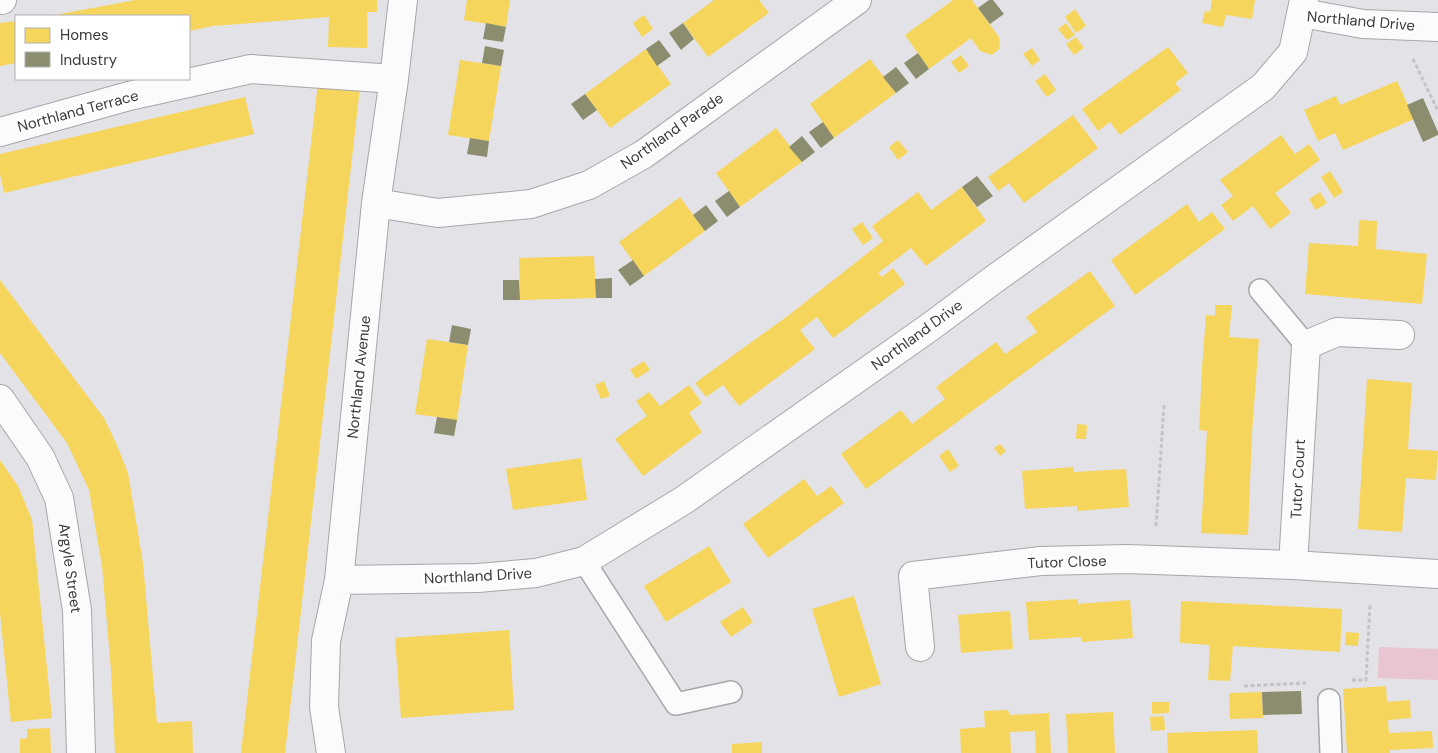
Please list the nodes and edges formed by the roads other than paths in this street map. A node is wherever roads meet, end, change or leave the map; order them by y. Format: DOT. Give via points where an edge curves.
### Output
graph roads {
  1 [pos="403,0"];
  2 [pos="857,0"];
  3 [pos="1303,7"];
  4 [pos="1438,27"];
  5 [pos="394,79"];
  6 [pos="0,132"];
  7 [pos="376,203"];
  8 [pos="1260,290"];
  9 [pos="1400,335"];
  10 [pos="1306,345"];
  11 [pos="0,399"];
  12 [pos="584,561"];
  13 [pos="1293,565"];
  14 [pos="1438,574"];
  15 [pos="339,580"];
  16 [pos="920,647"];
  17 [pos="731,692"];
  18 [pos="1329,700"];
  19 [pos="80,753"];
  20 [pos="331,753"];
  21 [pos="1332,753"];
  1 -- 5 [label="street, Northland Avenue"];
  2 -- 7 [label="street, Northland Parade" via="644,154 590,184 530,204 438,213"];
  3 -- 4 [label="street, Northland Drive" via="1364,24"];
  3 -- 12 [label="street, Northland Drive" via="1293,52 1263,87 684,500"];
  5 -- 6 [label="street, Northland Terrace" via="251,69 129,96"];
  5 -- 7 [label="street, Northland Avenue"];
  7 -- 15 [label="street, Northland Avenue"];
  8 -- 10 [label="lane"];
  9 -- 10 [label="street" via="1337,332"];
  10 -- 13 [label="street, Tutor Court"];
  11 -- 19 [label="street, Argyle Street" via="40,457 59,498 77,610"];
  12 -- 15 [label="street, Northland Drive" via="536,573 478,578"];
  12 -- 17 [label="lane" via="676,704"];
  13 -- 14 [label="street"];
  13 -- 16 [label="street, Tutor Close" via="1127,559 1041,561 913,576"];
  15 -- 20 [label="street, Northland Avenue" via="326,640 324,707"];
  18 -- 21 [label="lane"];
}
